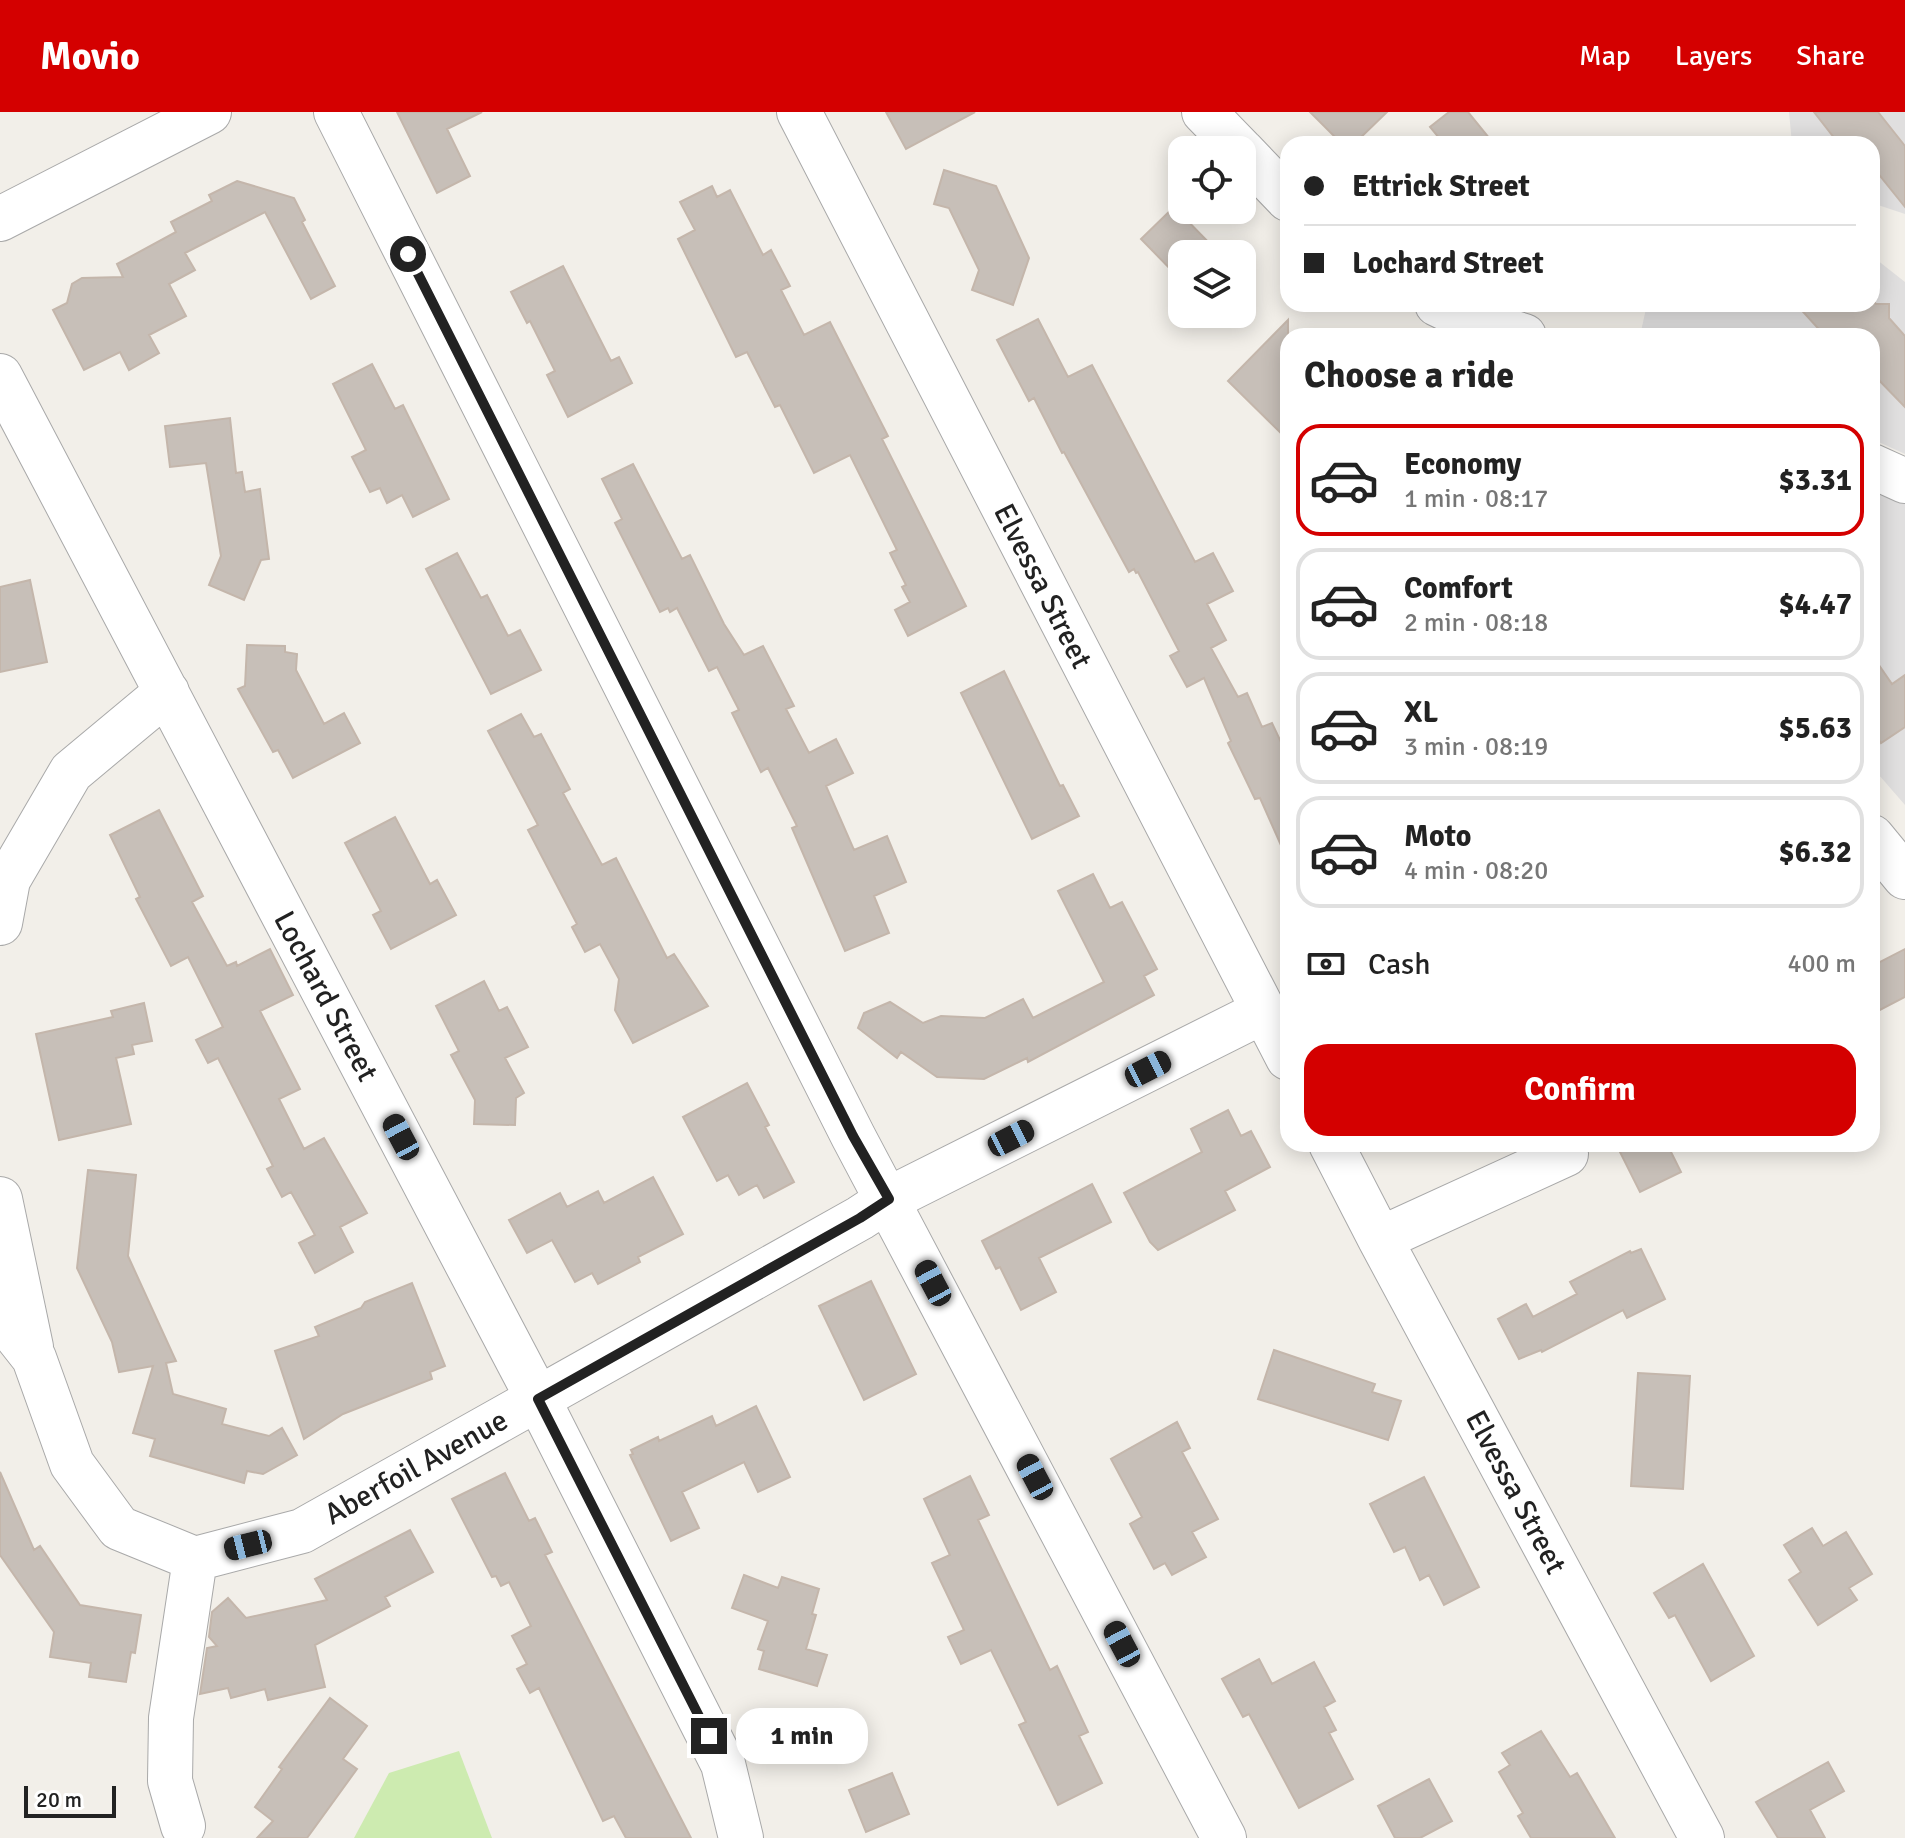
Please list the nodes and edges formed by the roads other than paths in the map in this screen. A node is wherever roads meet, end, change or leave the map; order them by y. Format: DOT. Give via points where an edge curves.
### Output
graph roads {
  1 [pos="209,112"];
  2 [pos="336,112"];
  3 [pos="799,112"];
  4 [pos="1204,112"];
  5 [pos="1227,136"];
  6 [pos="1256,166"];
  7 [pos="1280,191"];
  8 [pos="0,219"];
  9 [pos="1454,312"];
  10 [pos="1498,328"];
  11 [pos="0,376"];
  12 [pos="1880,470"];
  13 [pos="1905,481"];
  14 [pos="167,692"];
  15 [pos="1880,847"];
  16 [pos="1905,877"];
  17 [pos="0,923"];
  18 [pos="1262,1012"];
  19 [pos="1280,1044"];
  20 [pos="1335,1152"];
  21 [pos="1566,1154"];
  22 [pos="0,1199"];
  23 [pos="889,1199"];
  24 [pos="1380,1239"];
  25 [pos="0,1315"];
  26 [pos="34,1358"];
  27 [pos="538,1399"];
  28 [pos="195,1559"];
  29 [pos="183,1826"];
  30 [pos="741,1838"];
  31 [pos="1224,1838"];
  32 [pos="1702,1838"];
  1 -- 8 [label="street"];
  2 -- 23 [label="street"];
  3 -- 18 [label="street, Elvessa Street"];
  4 -- 5 [label="street"];
  6 -- 7 [label="street"];
  9 -- 10 [label="street"];
  11 -- 14 [label="street, Lochard Street"];
  12 -- 13 [label="street"];
  14 -- 17 [label="street" via="71,772 8,880"];
  14 -- 27 [label="street, Lochard Street"];
  15 -- 16 [label="street"];
  18 -- 19 [label="street, Elvessa Street"];
  18 -- 23 [label="street, Aberfoil Avenue"];
  20 -- 24 [label="street, Elvessa Street"];
  21 -- 24 [label="street"];
  22 -- 26 [label="street"];
  23 -- 27 [label="street, Aberfoil Avenue"];
  23 -- 31 [label="street"];
  24 -- 32 [label="street, Elvessa Street"];
  25 -- 26 [label="street"];
  26 -- 28 [label="street" via="72,1464 119,1528"];
  27 -- 28 [label="street, Aberfoil Avenue" via="302,1531"];
  27 -- 30 [label="street, Lochard Street" via="723,1764"];
  28 -- 29 [label="street" via="171,1718 170,1781"];
}
